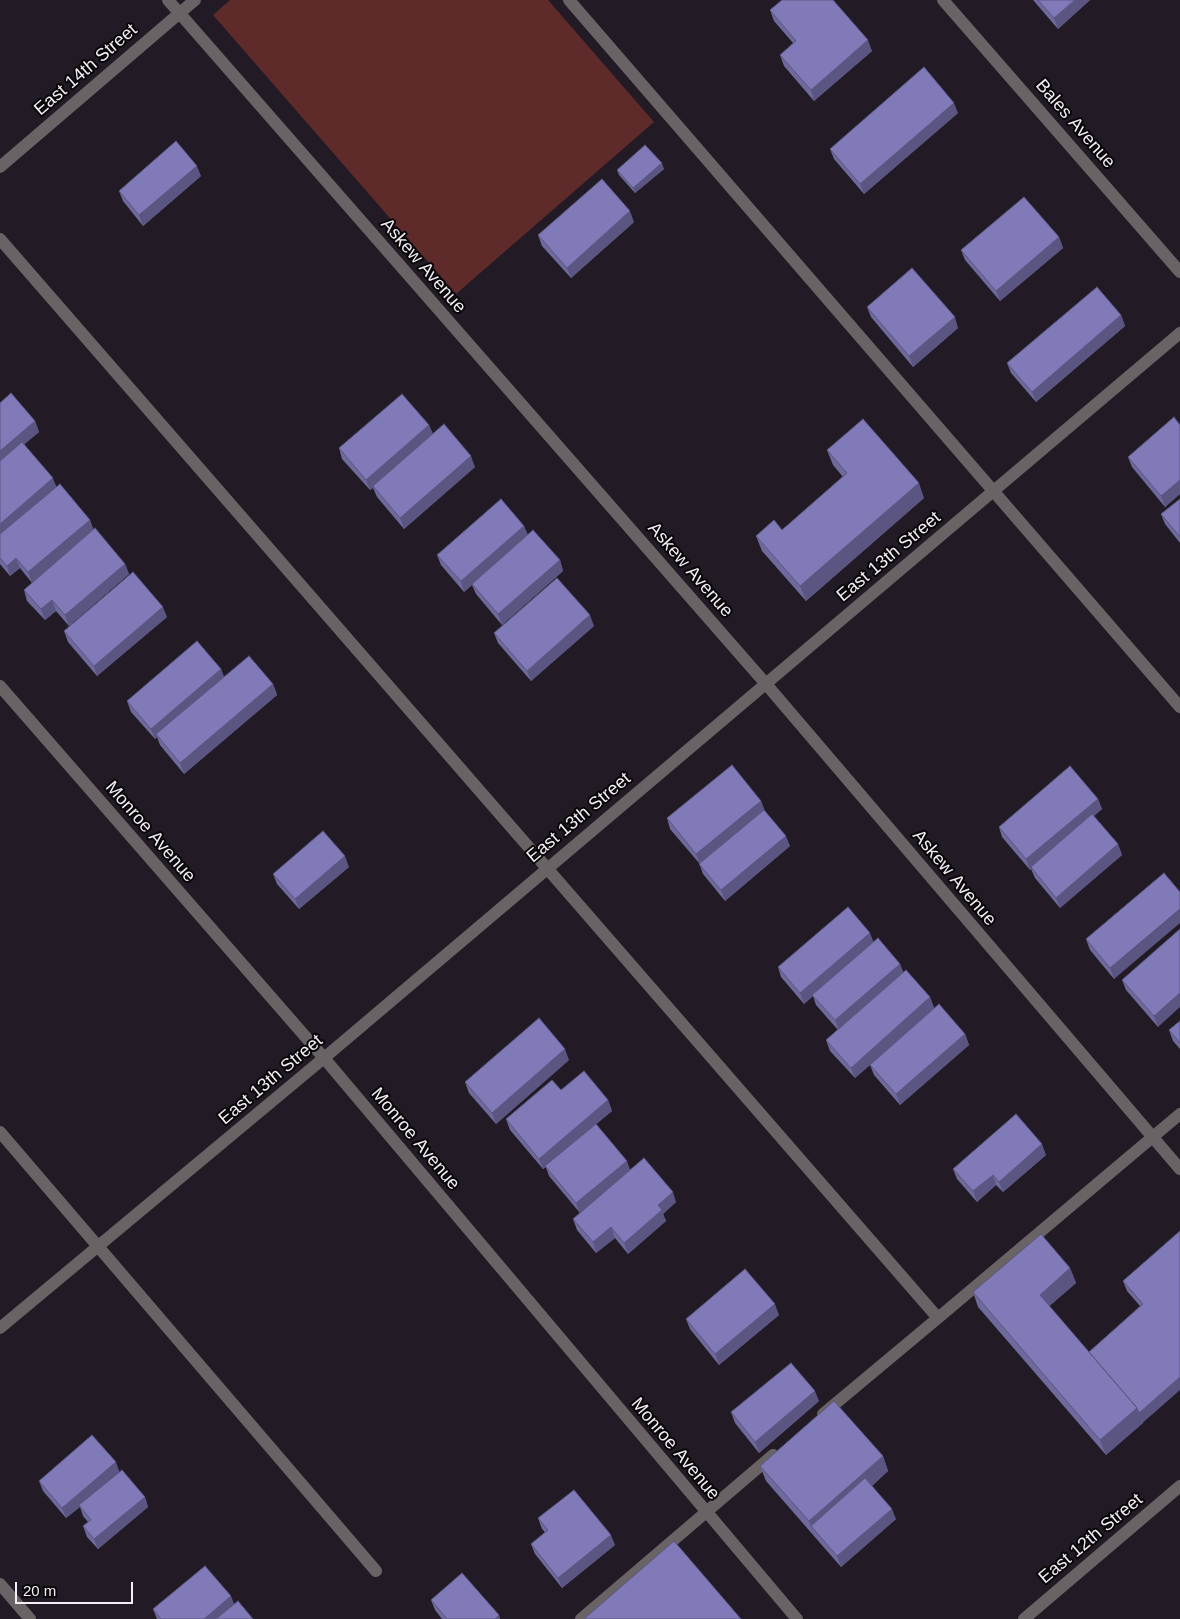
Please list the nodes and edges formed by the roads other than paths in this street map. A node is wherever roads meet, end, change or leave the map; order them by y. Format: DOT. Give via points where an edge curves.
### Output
graph roads {
  1 [pos="168,0"];
  2 [pos="195,0"];
  3 [pos="569,0"];
  4 [pos="943,0"];
  5 [pos="179,14"];
  6 [pos="0,166"];
  7 [pos="0,239"];
  8 [pos="1180,272"];
  9 [pos="1180,333"];
  10 [pos="993,491"];
  11 [pos="766,684"];
  12 [pos="0,686"];
  13 [pos="1180,707"];
  14 [pos="546,868"];
  15 [pos="324,1058"];
  16 [pos="1180,1114"];
  17 [pos="0,1132"];
  18 [pos="1152,1137"];
  19 [pos="1180,1169"];
  20 [pos="98,1246"];
  21 [pos="938,1318"];
  22 [pos="0,1328"];
  23 [pos="816,1420"];
  24 [pos="786,1445"];
  25 [pos="1180,1486"];
  26 [pos="705,1512"];
  27 [pos="376,1571"];
  28 [pos="0,1584"];
  29 [pos="30,1619"];
  30 [pos="581,1619"];
  31 [pos="797,1619"];
  32 [pos="1024,1619"];
  1 -- 5 [label="street, Askew Avenue"];
  2 -- 5 [label="street, East 14th Street"];
  3 -- 10 [label="street"];
  4 -- 8 [label="street, Bales Avenue"];
  5 -- 6 [label="street, East 14th Street"];
  5 -- 11 [label="street, Askew Avenue"];
  7 -- 14 [label="street"];
  9 -- 10 [label="street, East 13th Street"];
  10 -- 11 [label="street, East 13th Street"];
  10 -- 13 [label="street"];
  11 -- 14 [label="street, East 13th Street"];
  11 -- 18 [label="street, Askew Avenue"];
  12 -- 15 [label="street, Monroe Avenue"];
  14 -- 15 [label="street, East 13th Street"];
  14 -- 21 [label="street"];
  15 -- 20 [label="street, East 13th Street"];
  15 -- 26 [label="street, Monroe Avenue"];
  16 -- 18 [label="street"];
  17 -- 20 [label="street"];
  18 -- 19 [label="street, Askew Avenue"];
  18 -- 21 [label="street"];
  20 -- 22 [label="street, East 13th Street"];
  20 -- 27 [label="street"];
  21 -- 23 [label="street"];
  24 -- 26 [label="street"];
  25 -- 32 [label="street, East 12th Street"];
  26 -- 30 [label="street"];
  26 -- 31 [label="street, Monroe Avenue"];
  28 -- 29 [label="street"];
}
